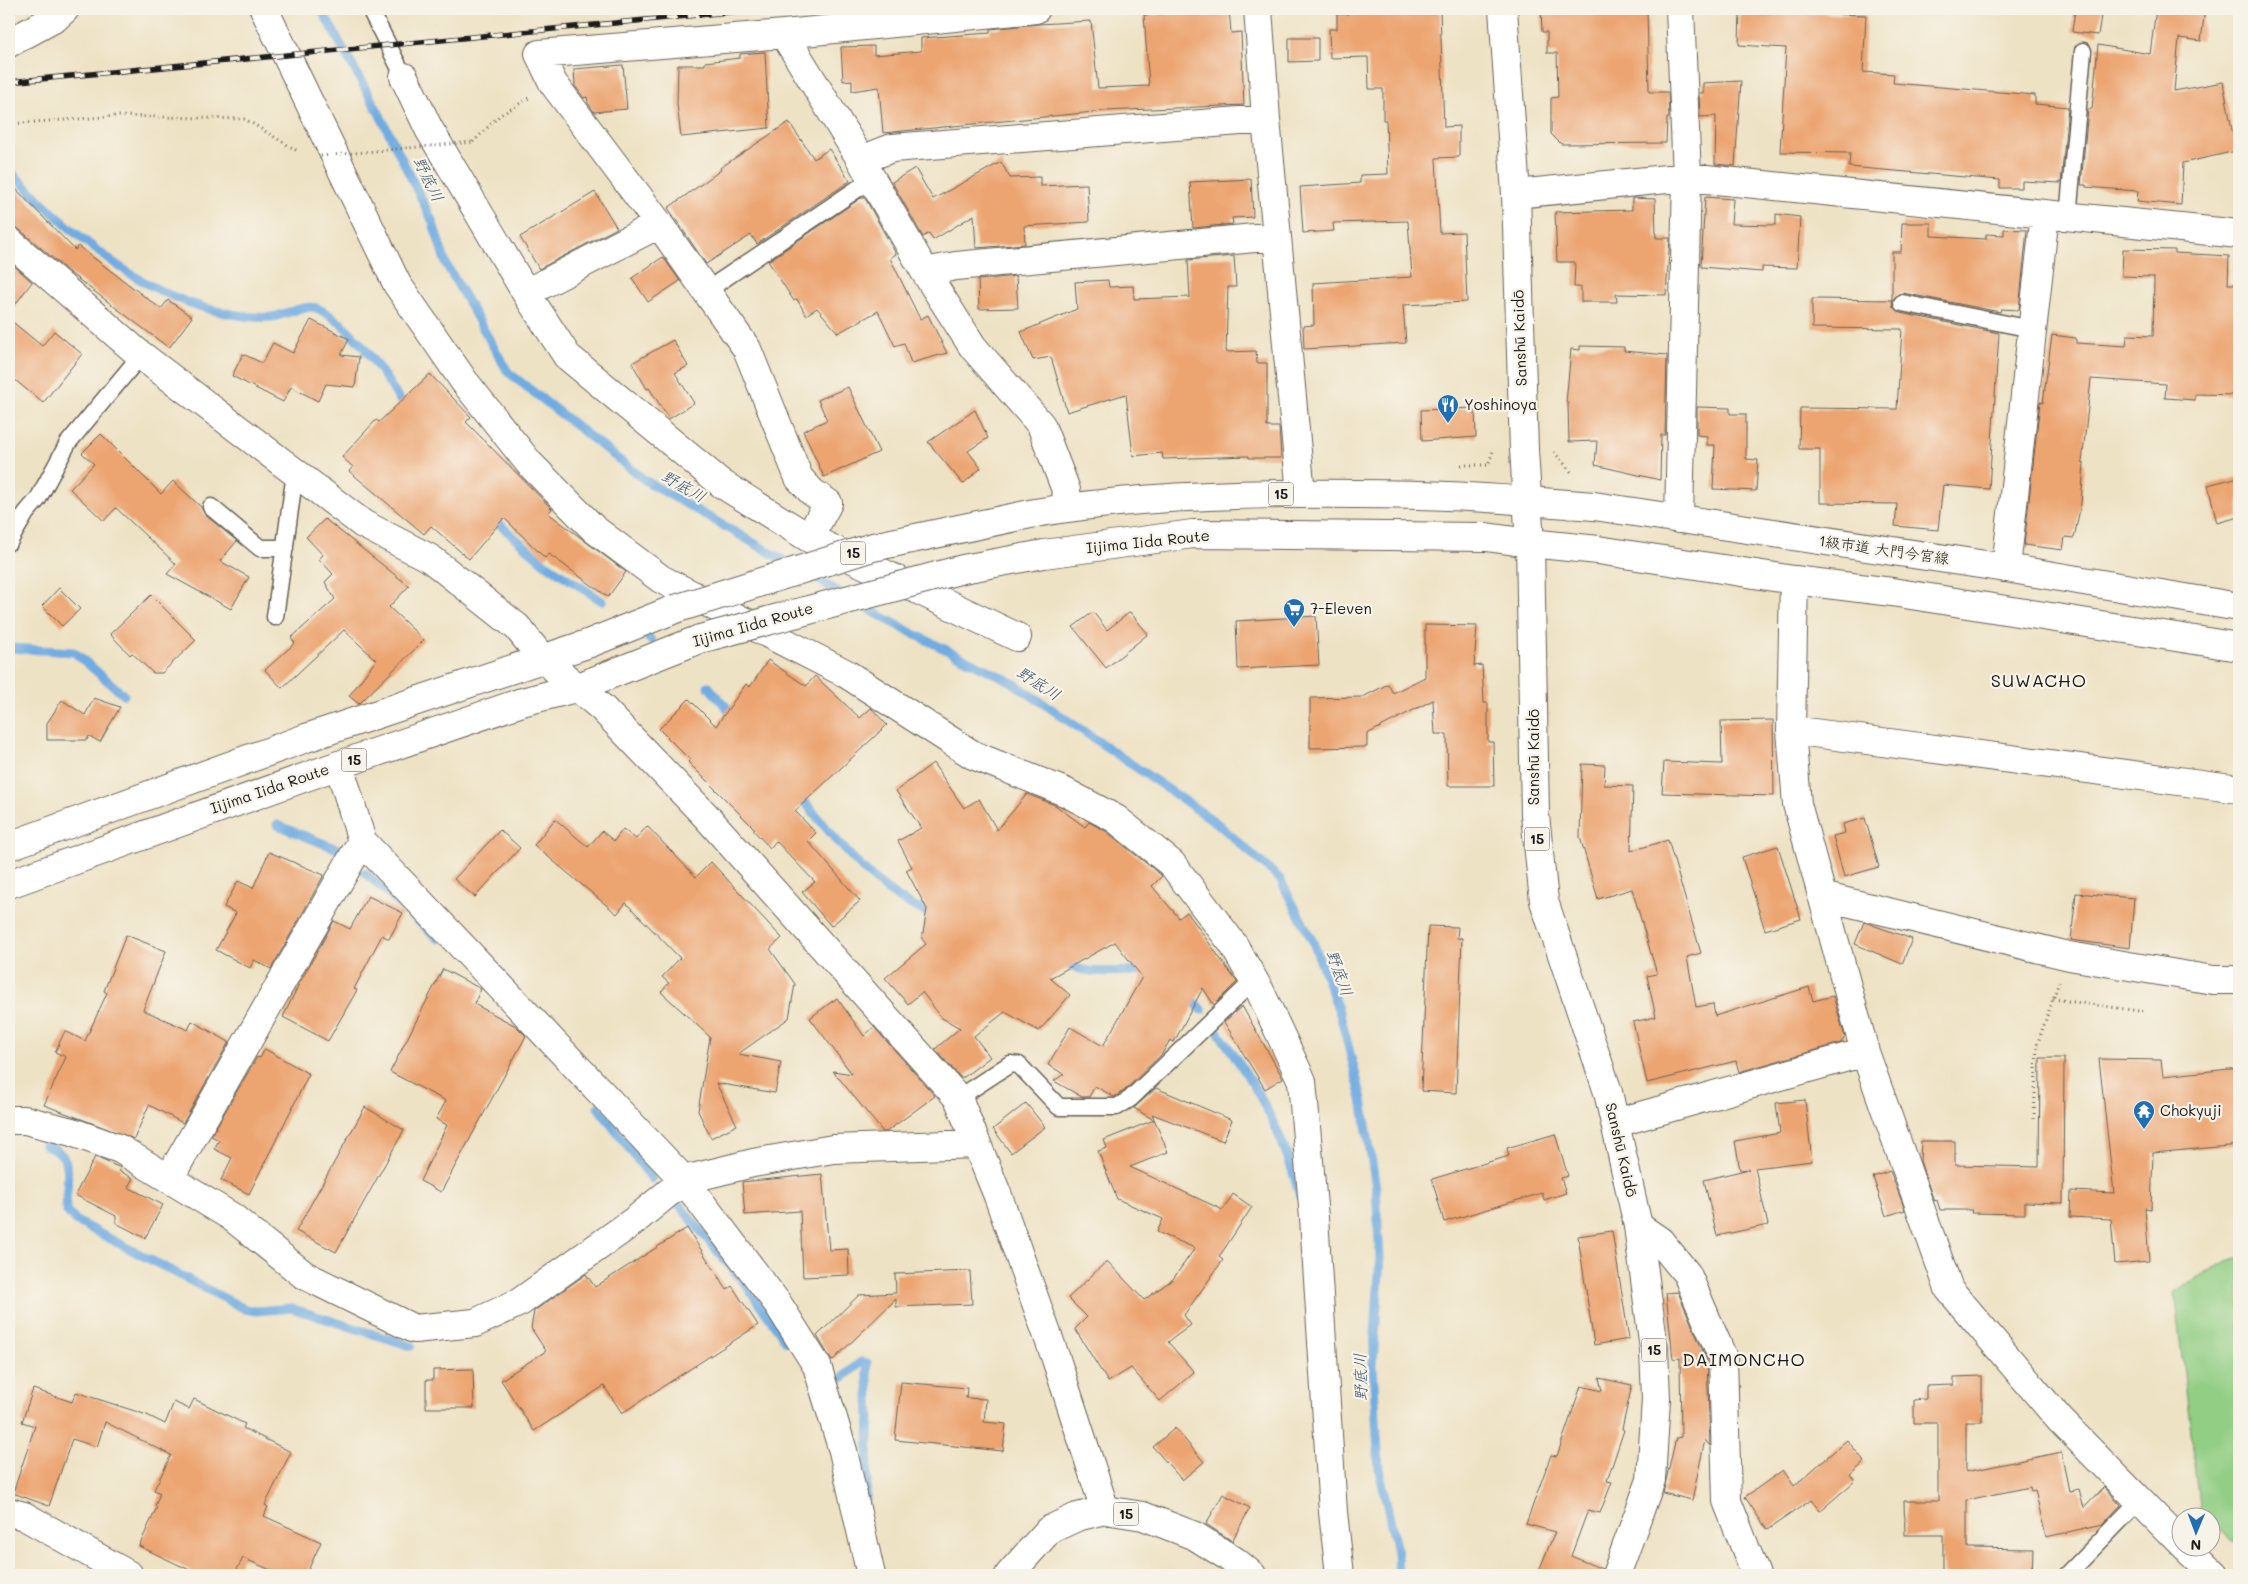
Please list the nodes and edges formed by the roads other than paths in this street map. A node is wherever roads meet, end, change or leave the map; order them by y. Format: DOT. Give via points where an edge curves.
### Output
graph roads {
  1 [pos="65,9"];
  2 [pos="264,9"];
  3 [pos="370,9"];
  4 [pos="1036,9"];
  5 [pos="1258,9"];
  6 [pos="1503,9"];
  7 [pos="1680,9"];
  8 [pos="784,34"];
  9 [pos="9,43"];
  10 [pos="2083,51"];
  11 [pos="404,76"];
  12 [pos="1266,118"];
  13 [pos="866,169"];
  14 [pos="1687,177"];
  15 [pos="1516,194"];
  16 [pos="2057,216"];
  17 [pos="659,224"];
  18 [pos="2239,234"];
  19 [pos="1276,236"];
  20 [pos="9,241"];
  21 [pos="926,272"];
  22 [pos="526,293"];
  23 [pos="708,293"];
  24 [pos="1902,303"];
  25 [pos="2032,330"];
  26 [pos="140,355"];
  27 [pos="295,473"];
  28 [pos="1301,494"];
  29 [pos="1528,501"];
  30 [pos="211,506"];
  31 [pos="1068,507"];
  32 [pos="1679,519"];
  33 [pos="809,538"];
  34 [pos="9,542"];
  35 [pos="1530,543"];
  36 [pos="285,548"];
  37 [pos="2006,568"];
  38 [pos="1794,580"];
  39 [pos="2239,607"];
  40 [pos="276,617"];
  41 [pos="1017,637"];
  42 [pos="2239,647"];
  43 [pos="542,658"];
  44 [pos="576,688"];
  45 [pos="1791,730"];
  46 [pos="339,765"];
  47 [pos="2239,789"];
  48 [pos="362,841"];
  49 [pos="9,846"];
  50 [pos="9,884"];
  51 [pos="1822,896"];
  52 [pos="1254,980"];
  53 [pos="2239,980"];
  54 [pos="1865,1052"];
  55 [pos="958,1098"];
  56 [pos="9,1120"];
  57 [pos="1616,1123"];
  58 [pos="977,1144"];
  59 [pos="170,1177"];
  60 [pos="684,1180"];
  61 [pos="1638,1226"];
  62 [pos="2139,1502"];
  63 [pos="1105,1510"];
  64 [pos="9,1512"];
  65 [pos="2170,1532"];
  66 [pos="2195,1556"];
  67 [pos="129,1575"];
  68 [pos="870,1575"];
  69 [pos="1009,1575"];
  70 [pos="1252,1575"];
  71 [pos="1340,1575"];
  72 [pos="1616,1575"];
  73 [pos="1756,1575"];
  74 [pos="2067,1575"];
  75 [pos="2215,1575"];
  1 -- 9 [label="street" via="55,18"];
  2 -- 52 [label="street" via="398,284 464,380 529,462 594,529 661,579 845,674 973,755 1065,792 1116,819 1172,864 1233,944"];
  3 -- 11 [label="lane"];
  4 -- 8 [label="street"];
  5 -- 12 [label="street"];
  6 -- 15 [label="street, Sanshū Kaidō / 15"];
  7 -- 14 [label="street"];
  8 -- 13 [label="street"];
  8 -- 17 [label="street" via="538,54 553,83"];
  10 -- 16 [label="lane"];
  11 -- 22 [label="street" via="429,129"];
  12 -- 13 [label="street" via="892,148"];
  12 -- 19 [label="street"];
  13 -- 21 [label="street"];
  13 -- 23 [label="lane"];
  14 -- 15 [label="street"];
  14 -- 16 [label="street"];
  14 -- 32 [label="street"];
  15 -- 29 [label="street, Sanshū Kaidō / 15"];
  16 -- 18 [label="street"];
  16 -- 25 [label="street"];
  17 -- 22 [label="street"];
  17 -- 23 [label="street"];
  19 -- 21 [label="street" via="956,266"];
  19 -- 28 [label="street"];
  20 -- 26 [label="street"];
  21 -- 31 [label="street" via="974,347 1041,425 1066,490"];
  22 -- 33 [label="street" via="566,356 722,484"];
  23 -- 33 [label="street" via="747,349 799,478 828,503"];
  24 -- 25 [label="lane"];
  25 -- 37 [label="street"];
  26 -- 27 [label="street"];
  26 -- 34 [label="lane" via="68,443 38,499"];
  27 -- 36 [label="lane"];
  27 -- 43 [label="street" via="363,524 431,559 517,627"];
  28 -- 29 [label="street, 15" via="1370,493"];
  28 -- 31 [label="street, 15" via="1183,496"];
  29 -- 32 [label="street, 1級市道 大門今宮線" via="1594,506"];
  29 -- 35 [label="street, Sanshū Kaidō / 15"];
  30 -- 36 [label="lane" via="260,548"];
  31 -- 43 [label="street, 15, bridge" via="873,546 675,609 590,643"];
  32 -- 37 [label="street, 1級市道 大門今宮線"];
  33 -- 41 [label="street"];
  35 -- 38 [label="street, Iijima Iida Route" via="1598,550"];
  35 -- 44 [label="street, Iijima Iida Route / 15, bridge" via="1486,537 1193,534 1044,554 963,569 700,639"];
  35 -- 57 [label="street, Sanshū Kaidō / 15" via="1535,815 1544,901"];
  36 -- 40 [label="lane"];
  37 -- 39 [label="street, 1級市道 大門今宮線"];
  38 -- 42 [label="street, Iijima Iida Route" via="1892,592"];
  38 -- 45 [label="street"];
  43 -- 44 [label="street"];
  43 -- 49 [label="street, 15" via="297,741"];
  44 -- 46 [label="street, Iijima Iida Route / 15" via="522,702"];
  44 -- 55 [label="street" via="602,708 705,815"];
  45 -- 47 [label="street"];
  45 -- 51 [label="street" via="1797,804"];
  46 -- 48 [label="street"];
  46 -- 50 [label="street, Iijima Iida Route / 15"];
  48 -- 59 [label="street"];
  48 -- 60 [label="street" via="567,1070"];
  51 -- 53 [label="street" via="2069,956 2213,980"];
  51 -- 54 [label="street"];
  52 -- 55 [label="lane" via="1144,1086 1117,1107 1059,1107 1019,1065 1010,1064"];
  52 -- 71 [label="street" via="1302,1082"];
  54 -- 57 [label="street"];
  54 -- 62 [label="street" via="1949,1289 2060,1420"];
  55 -- 58 [label="street"];
  56 -- 59 [label="street" via="25,1120 120,1149"];
  57 -- 61 [label="street, Sanshū Kaidō / 15"];
  58 -- 60 [label="street" via="833,1149 753,1163"];
  58 -- 63 [label="street" via="1056,1358"];
  59 -- 60 [label="street" via="232,1217 304,1275 414,1329 475,1323 520,1302 634,1221"];
  60 -- 68 [label="street" via="778,1304 817,1366 843,1451"];
  61 -- 72 [label="street, Sanshū Kaidō / 15" via="1654,1349 1655,1445 1651,1480"];
  61 -- 73 [label="street" via="1660,1241 1687,1274 1723,1358 1727,1501"];
  62 -- 65 [label="street"];
  62 -- 74 [label="lane"];
  63 -- 69 [label="street, 15" via="1077,1517 1049,1530"];
  63 -- 70 [label="street, 15" via="1143,1516 1195,1536"];
  64 -- 67 [label="street" via="24,1516"];
  66 -- 75 [label="street"];
}
